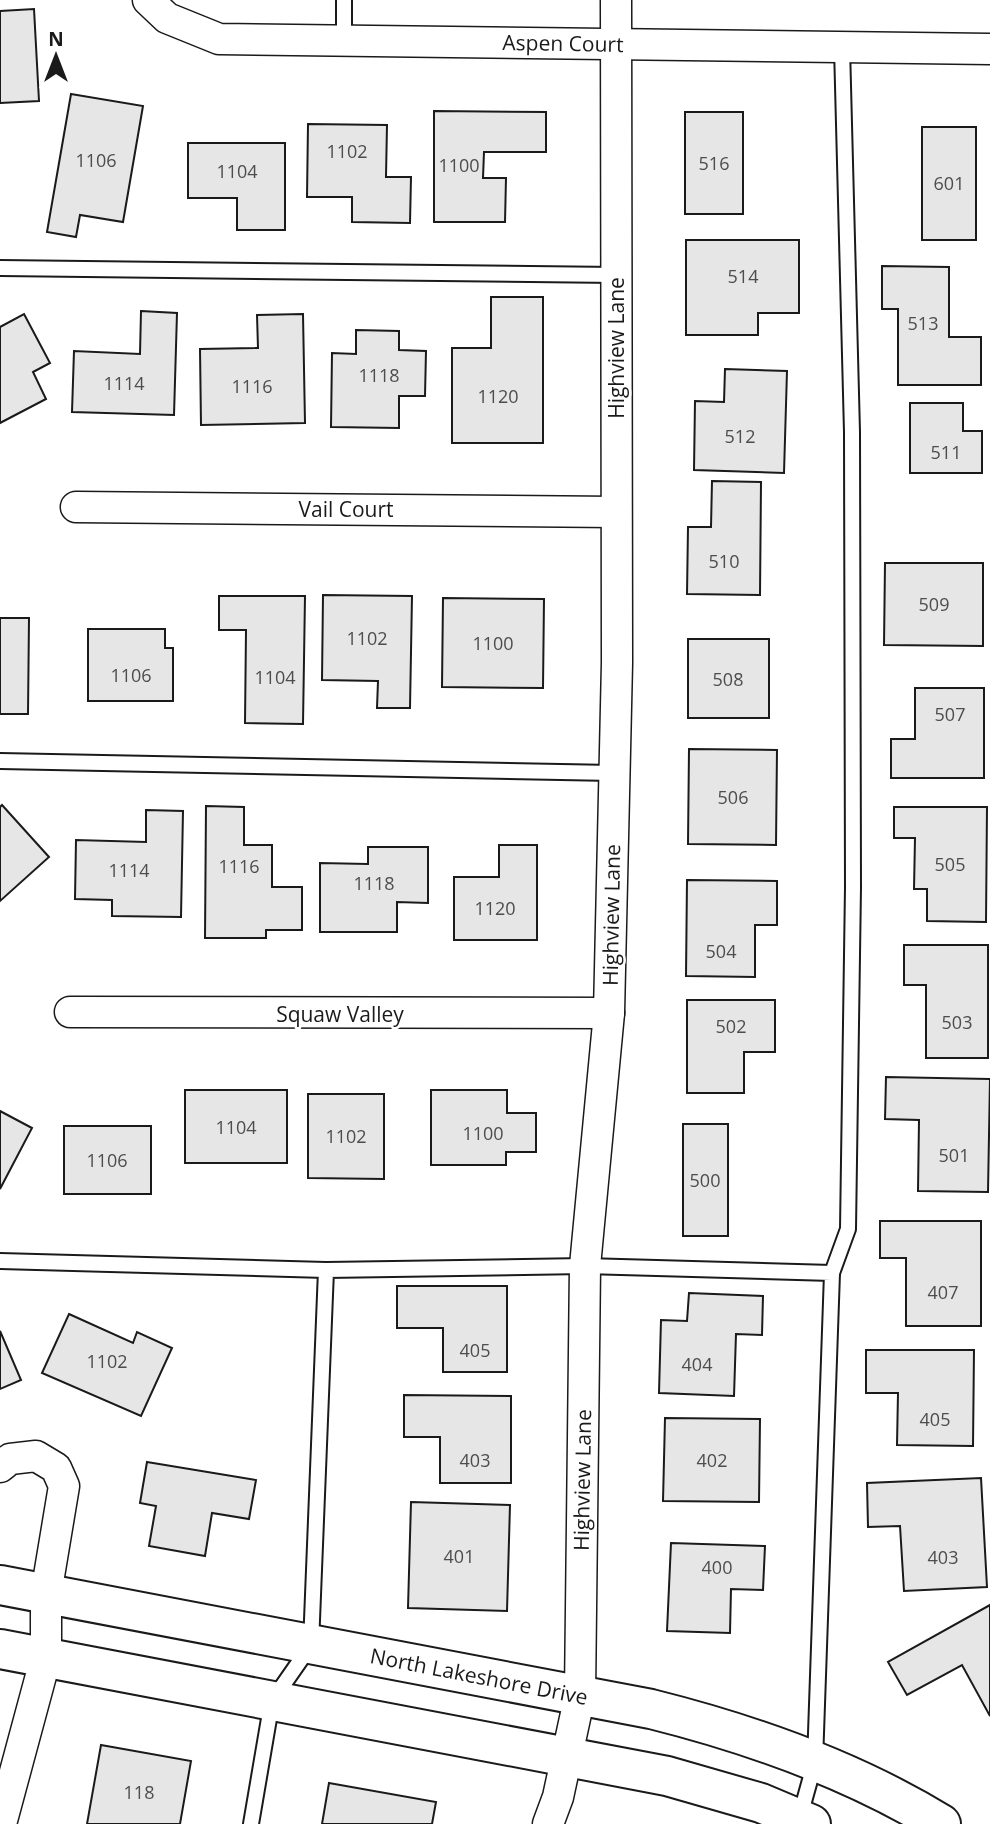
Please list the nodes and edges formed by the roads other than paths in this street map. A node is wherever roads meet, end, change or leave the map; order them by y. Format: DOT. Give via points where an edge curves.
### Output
graph roads {
  1 [pos="148,0"];
  2 [pos="344,0"];
  3 [pos="617,0"];
  4 [pos="344,41"];
  5 [pos="618,44"];
  6 [pos="842,47"];
  7 [pos="990,50"];
  8 [pos="0,268"];
  9 [pos="617,275"];
  10 [pos="76,507"];
  11 [pos="616,512"];
  12 [pos="0,761"];
  13 [pos="613,773"];
  14 [pos="71,1012"];
  15 [pos="609,1013"];
  16 [pos="0,1261"];
  17 [pos="585,1266"];
  18 [pos="326,1270"];
  19 [pos="832,1273"];
  20 [pos="0,1467"];
  21 [pos="0,1585"];
  22 [pos="46,1594"];
  23 [pos="311,1644"];
  24 [pos="0,1649"];
  25 [pos="46,1657"];
  26 [pos="580,1695"];
  27 [pos="272,1701"];
  28 [pos="568,1756"];
  29 [pos="815,1762"];
  30 [pos="802,1822"];
  31 [pos="1,1824"];
  32 [pos="251,1824"];
  33 [pos="548,1824"];
  34 [pos="941,1824"];
  1 -- 4 [label="street, Aspen Court" via="167,18 219,39"];
  2 -- 4 [label="lane"];
  3 -- 5 [label="street, Highview Lane"];
  4 -- 5 [label="street, Aspen Court"];
  5 -- 6 [label="street, Aspen Court"];
  5 -- 9 [label="street, Highview Lane"];
  6 -- 7 [label="street, Aspen Court"];
  6 -- 19 [label="lane" via="852,405 853,887 848,1229"];
  8 -- 9 [label="lane"];
  9 -- 11 [label="street, Highview Lane"];
  10 -- 11 [label="street, Vail Court"];
  11 -- 13 [label="street, Highview Lane"];
  12 -- 13 [label="lane"];
  13 -- 15 [label="street, Highview Lane"];
  14 -- 15 [label="street, Squaw Valley"];
  15 -- 17 [label="street, Highview Lane"];
  16 -- 18 [label="lane"];
  17 -- 18 [label="lane"];
  17 -- 19 [label="lane"];
  17 -- 26 [label="street, Highview Lane"];
  18 -- 23 [label="lane"];
  19 -- 29 [label="lane"];
  20 -- 22 [label="street" via="29,1454 46,1460 61,1477 64,1500"];
  21 -- 22 [label="main road, North Lakeshore Drive"];
  22 -- 23 [label="main road, North Lakeshore Drive"];
  22 -- 25 [label="street"];
  23 -- 26 [label="main road, North Lakeshore Drive"];
  23 -- 27 [label="lane"];
  24 -- 25 [label="main road"];
  25 -- 27 [label="main road"];
  25 -- 31 [label="street"];
  26 -- 28 [label="street, Highview Lane"];
  26 -- 29 [label="main road, North Lakeshore Drive" via="707,1723"];
  27 -- 28 [label="main road"];
  27 -- 32 [label="lane"];
  28 -- 30 [label="main road" via="691,1783 761,1803"];
  28 -- 33 [label="street, Highview Lane"];
  29 -- 30 [label="lane"];
  29 -- 34 [label="main road, North Lakeshore Drive"];
}
